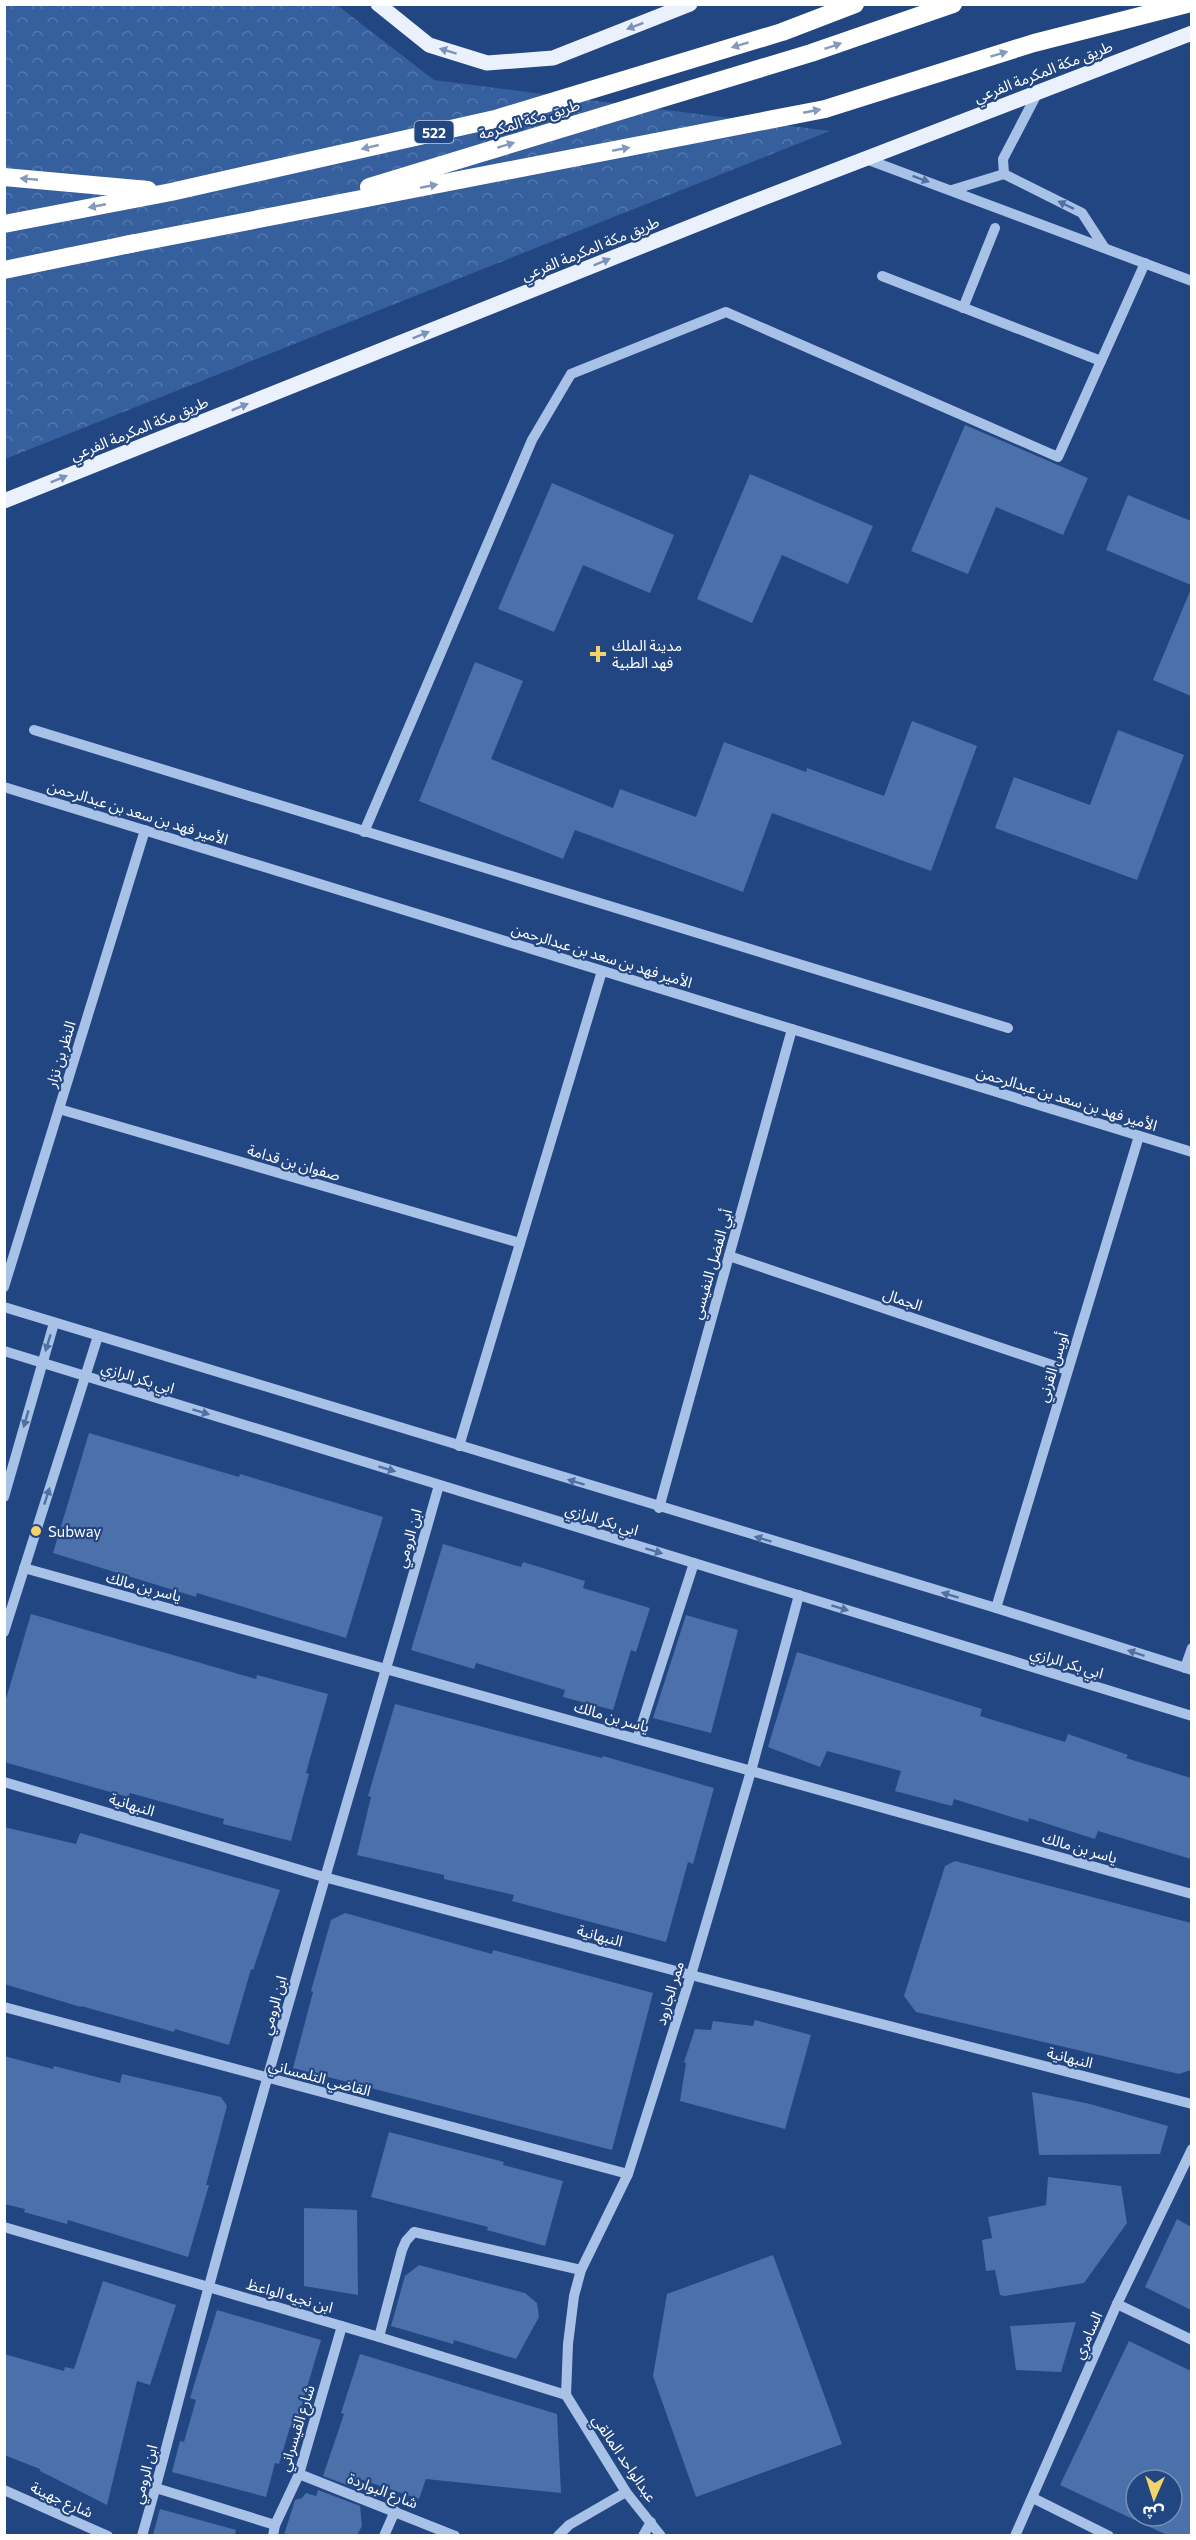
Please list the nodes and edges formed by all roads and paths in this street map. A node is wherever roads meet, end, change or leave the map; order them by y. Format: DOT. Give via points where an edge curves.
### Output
graph roads {
  1 [pos="378,4"];
  2 [pos="690,4"];
  3 [pos="837,4"];
  4 [pos="855,4"];
  5 [pos="953,4"];
  6 [pos="1187,4"];
  7 [pos="782,32"];
  8 [pos="1191,33"];
  9 [pos="1038,92"];
  10 [pos="866,159"];
  11 [pos="1004,174"];
  12 [pos="4,177"];
  13 [pos="951,190"];
  14 [pos="171,192"];
  15 [pos="4,224"];
  16 [pos="995,228"];
  17 [pos="125,245"];
  18 [pos="1104,247"];
  19 [pos="1145,263"];
  20 [pos="4,270"];
  21 [pos="882,276"];
  22 [pos="1191,281"];
  23 [pos="963,308"];
  24 [pos="1101,361"];
  25 [pos="4,501"];
  26 [pos="34,730"];
  27 [pos="4,787"];
  28 [pos="145,830"];
  29 [pos="364,832"];
  30 [pos="602,970"];
  31 [pos="1008,1028"];
  32 [pos="792,1029"];
  33 [pos="59,1109"];
  34 [pos="1139,1136"];
  35 [pos="1191,1152"];
  36 [pos="520,1243"];
  37 [pos="729,1256"];
  38 [pos="4,1287"];
  39 [pos="4,1307"];
  40 [pos="54,1323"];
  41 [pos="98,1336"];
  42 [pos="4,1351"];
  43 [pos="42,1363"];
  44 [pos="1067,1370"];
  45 [pos="85,1376"];
  46 [pos="459,1446"];
  47 [pos="439,1485"];
  48 [pos="4,1497"];
  49 [pos="658,1508"];
  50 [pos="694,1563"];
  51 [pos="24,1568"];
  52 [pos="799,1595"];
  53 [pos="996,1608"];
  54 [pos="4,1632"];
  55 [pos="1191,1648"];
  56 [pos="387,1668"];
  57 [pos="1188,1669"];
  58 [pos="1191,1716"];
  59 [pos="637,1738"];
  60 [pos="751,1771"];
  61 [pos="4,1782"];
  62 [pos="324,1877"];
  63 [pos="1191,1894"];
  64 [pos="690,1975"];
  65 [pos="4,2007"];
  66 [pos="268,2079"];
  67 [pos="1191,2104"];
  68 [pos="1191,2149"];
  69 [pos="628,2174"];
  70 [pos="4,2227"];
  71 [pos="581,2270"];
  72 [pos="208,2287"];
  73 [pos="1117,2304"];
  74 [pos="342,2326"];
  75 [pos="379,2337"];
  76 [pos="1191,2340"];
  77 [pos="566,2395"];
  78 [pos="299,2474"];
  79 [pos="156,2488"];
  80 [pos="4,2490"];
  81 [pos="626,2492"];
  82 [pos="1033,2498"];
  83 [pos="396,2511"];
  84 [pos="651,2522"];
  85 [pos="274,2530"];
  86 [pos="108,2535"];
  87 [pos="142,2535"];
  88 [pos="384,2535"];
  89 [pos="455,2535"];
  90 [pos="558,2535"];
  91 [pos="643,2535"];
  92 [pos="661,2535"];
  93 [pos="1015,2535"];
  94 [pos="1109,2535"];
  2 -- 1 [label="main road, one-way" via="553,58 487,63 429,45"];
  3 -- 7 [label="highway"];
  4 -- 7 [label="highway, طريق مكة المكرمة / 522"];
  17 -- 5 [label="highway, طريق مكة المكرمة / 522, one-way" via="315,204 810,53"];
  17 -- 6 [label="highway, one-way" via="825,109 1034,43"];
  7 -- 14 [label="highway, طريق مكة المكرمة / 522, one-way" via="495,119"];
  8 -- 9 [label="main road, طريق مكة المكرمة الفرعي"];
  9 -- 10 [label="main road, طريق مكة المكرمة الفرعي"];
  9 -- 11 [label="street" via="1003,159"];
  10 -- 13 [label="street, one-way"];
  25 -- 10 [label="main road, طريق مكة المكرمة الفرعي, one-way"];
  11 -- 13 [label="street"];
  18 -- 11 [label="street, one-way" via="1082,213"];
  14 -- 12 [label="highway, one-way"];
  13 -- 18 [label="street"];
  14 -- 15 [label="highway, طريق مكة المكرمة / 522, one-way"];
  16 -- 23 [label="street"];
  17 -- 20 [label="highway, طريق مكة المكرمة / 522"];
  18 -- 19 [label="street"];
  19 -- 22 [label="street"];
  19 -- 24 [label="street"];
  21 -- 23 [label="street"];
  23 -- 24 [label="street"];
  24 -- 29 [label="street" via="1058,457 726,312 571,374 532,440"];
  26 -- 29 [label="street"];
  27 -- 28 [label="street, الأمير فهد بن سعد بن عبدالرحمن"];
  28 -- 30 [label="street, الأمير فهد بن سعد بن عبدالرحمن"];
  28 -- 33 [label="street, النظر بن نزار"];
  29 -- 31 [label="street"];
  30 -- 32 [label="street, الأمير فهد بن سعد بن عبدالرحمن"];
  30 -- 36 [label="street"];
  32 -- 34 [label="street, الأمير فهد بن سعد بن عبدالرحمن"];
  32 -- 37 [label="street, أبي الفضل النفيسي"];
  33 -- 36 [label="street, صفوان بن قدامة"];
  33 -- 38 [label="street, النظر بن نزار"];
  34 -- 35 [label="street, الأمير فهد بن سعد بن عبدالرحمن"];
  34 -- 44 [label="street, أويس القرني"];
  36 -- 46 [label="street"];
  37 -- 44 [label="street, الجمال"];
  37 -- 49 [label="street, أبي الفضل النفيسي"];
  39 -- 40 [label="street, ابي بكر الرازي"];
  40 -- 41 [label="street, ابي بكر الرازي"];
  40 -- 43 [label="street, one-way"];
  41 -- 45 [label="street"];
  41 -- 46 [label="street, ابي بكر الرازي"];
  42 -- 43 [label="street, ابي بكر الرازي"];
  43 -- 45 [label="street, ابي بكر الرازي"];
  43 -- 48 [label="street, one-way"];
  44 -- 53 [label="street, أويس القرني"];
  45 -- 47 [label="street, ابي بكر الرازي, one-way"];
  51 -- 45 [label="street, one-way"];
  49 -- 46 [label="street, ابي بكر الرازي, one-way"];
  47 -- 50 [label="street, ابي بكر الرازي, one-way"];
  47 -- 56 [label="street, ابن الرومي"];
  53 -- 49 [label="street, ابي بكر الرازي, one-way"];
  50 -- 52 [label="street, ابي بكر الرازي"];
  50 -- 59 [label="street"];
  51 -- 54 [label="street"];
  51 -- 56 [label="street, ياسر بن مالك"];
  52 -- 58 [label="street, ابي بكر الرازي, one-way"];
  52 -- 60 [label="street, ممر الجارود"];
  57 -- 53 [label="street, ابي بكر الرازي, one-way"];
  55 -- 57 [label="street"];
  56 -- 59 [label="street, ياسر بن مالك"];
  56 -- 62 [label="street, ابن الرومي"];
  59 -- 60 [label="street, ياسر بن مالك"];
  60 -- 63 [label="street, ياسر بن مالك"];
  60 -- 64 [label="street, ممر الجارود"];
  61 -- 62 [label="street, النبهانية"];
  62 -- 64 [label="street, النبهانية"];
  62 -- 66 [label="street, ابن الرومي"];
  64 -- 67 [label="street, النبهانية"];
  64 -- 69 [label="street, ممر الجارود"];
  65 -- 66 [label="street, القاضي التلمساني"];
  66 -- 69 [label="street, القاضي التلمساني"];
  66 -- 72 [label="street, ابن الرومي"];
  68 -- 73 [label="street, السامري"];
  69 -- 71 [label="street, ممر الجارود"];
  70 -- 72 [label="street, ابن نجيه الواعظ"];
  71 -- 75 [label="street" via="414,2232 402,2250"];
  71 -- 77 [label="street, ممر الجارود" via="569,2334"];
  72 -- 74 [label="street, ابن نجيه الواعظ"];
  72 -- 79 [label="street, ابن الرومي"];
  73 -- 76 [label="street"];
  73 -- 82 [label="street, السامري"];
  74 -- 75 [label="street, ابن نجيه الواعظ"];
  74 -- 78 [label="street, شارع القيسراني"];
  75 -- 77 [label="street, ابن نجيه الواعظ"];
  77 -- 81 [label="street, عبدالواحد المالقي"];
  78 -- 83 [label="street, شارع البواردة"];
  78 -- 85 [label="street, شارع القيسراني"];
  79 -- 85 [label="street"];
  79 -- 87 [label="street, ابن الرومي"];
  80 -- 86 [label="street, شارع جهينة"];
  81 -- 84 [label="street, عبدالواحد المالقي"];
  81 -- 90 [label="street"];
  82 -- 93 [label="street, السامري"];
  82 -- 94 [label="street"];
  83 -- 88 [label="street"];
  83 -- 89 [label="street, شارع البواردة"];
  84 -- 91 [label="street"];
  84 -- 92 [label="street, عبدالواحد المالقي"];
}
